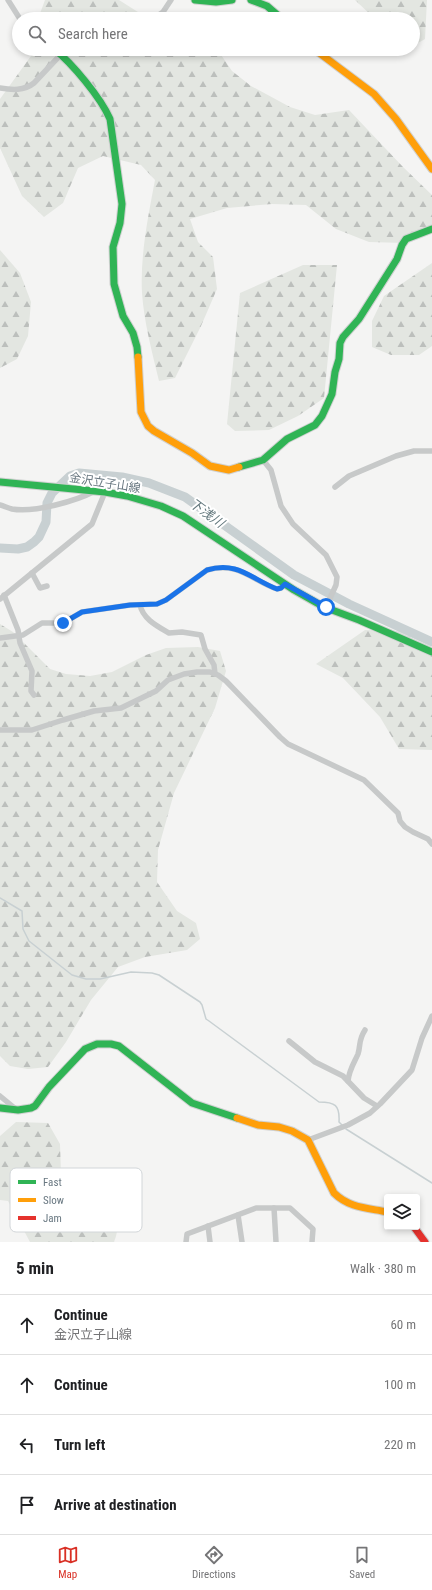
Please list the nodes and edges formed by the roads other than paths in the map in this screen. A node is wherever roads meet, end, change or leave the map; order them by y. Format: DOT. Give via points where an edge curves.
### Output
graph roads {
  1 [pos="8,0"];
  2 [pos="171,0"];
  3 [pos="195,0"];
  4 [pos="232,0"];
  5 [pos="251,0"];
  6 [pos="16,12"];
  7 [pos="163,12"];
  8 [pos="274,12"];
  9 [pos="58,56"];
  10 [pos="67,56"];
  11 [pos="323,56"];
  12 [pos="0,88"];
  13 [pos="432,169"];
  14 [pos="432,229"];
  15 [pos="432,451"];
  16 [pos="263,460"];
  17 [pos="0,482"];
  18 [pos="335,487"];
  19 [pos="95,491"];
  20 [pos="105,492"];
  21 [pos="0,505"];
  22 [pos="32,573"];
  23 [pos="285,584"];
  24 [pos="47,586"];
  25 [pos="2,597"];
  26 [pos="140,605"];
  27 [pos="326,607"];
  28 [pos="18,636"];
  29 [pos="0,638"];
  30 [pos="432,652"];
  31 [pos="215,674"];
  32 [pos="34,695"];
  33 [pos="0,730"];
  34 [pos="432,844"];
  35 [pos="432,1016"];
  36 [pos="365,1030"];
  37 [pos="289,1041"];
  38 [pos="348,1081"];
  39 [pos="0,1096"];
  40 [pos="377,1106"];
  41 [pos="0,1108"];
  42 [pos="18,1110"];
  43 [pos="308,1140"];
  44 [pos="274,1208"];
  45 [pos="384,1211"];
  46 [pos="238,1215"];
  47 [pos="208,1226"];
  48 [pos="416,1230"];
  49 [pos="186,1242"];
  50 [pos="210,1242"];
  51 [pos="242,1242"];
  52 [pos="276,1242"];
  53 [pos="312,1242"];
  54 [pos="425,1242"];
  1 -- 6 [label="street"];
  2 -- 7 [label="street"];
  3 -- 4 [label="street"];
  5 -- 8 [label="street" via="267,6"];
  9 -- 12 [label="street" via="29,87 14,90"];
  10 -- 16 [label="street" via="110,119 122,204 113,247 114,281 120,306 137,347 140,407 143,416 148,426 217,468 233,469"];
  11 -- 13 [label="street" via="374,94 396,119"];
  14 -- 16 [label="street" via="406,239 359,319 343,337 333,390 322,416 315,425 282,443"];
  15 -- 18 [label="street" via="414,451 396,456 349,476"];
  16 -- 27 [label="street" via="271,470 281,506 293,524 326,555 337,577"];
  17 -- 19 [label="street, 金沢立子山線"];
  19 -- 20 [label="street, 金沢立子山線"];
  19 -- 21 [label="street" via="46,507 12,509"];
  20 -- 22 [label="street" via="92,524"];
  20 -- 23 [label="street, 金沢立子山線" via="161,506 183,516"];
  22 -- 24 [label="street" via="40,588"];
  22 -- 25 [label="street"];
  23 -- 26 [label="street" via="277,589 234,568 215,568 207,570 166,600 157,604"];
  23 -- 27 [label="street, 金沢立子山線"];
  25 -- 28 [label="street" via="13,616"];
  26 -- 28 [label="street" via="82,612 63,623 42,623"];
  26 -- 31 [label="street" via="141,612 146,618 169,633 201,634 214,665"];
  27 -- 30 [label="street, 金沢立子山線"];
  28 -- 29 [label="street"];
  28 -- 32 [label="street" via="32,671 31,691"];
  31 -- 33 [label="street" via="184,674 168,680 156,691 121,708 94,711 32,730"];
  31 -- 34 [label="street" via="234,688 280,738 364,780 392,806 405,827 428,839"];
  35 -- 40 [label="street" via="412,1070"];
  36 -- 38 [label="street" via="359,1040 359,1050 349,1072"];
  37 -- 38 [label="street" via="315,1062"];
  38 -- 40 [label="street" via="364,1098"];
  39 -- 42 [label="street"];
  40 -- 43 [label="street" via="370,1113 348,1125"];
  41 -- 42 [label="street"];
  42 -- 43 [label="street" via="28,1110 35,1106 49,1087 85,1049 97,1044 111,1044 118,1046 192,1103 258,1125 292,1131"];
  43 -- 45 [label="street" via="338,1199 350,1205"];
  44 -- 46 [label="street" via="256,1208"];
  44 -- 52 [label="street"];
  44 -- 53 [label="street" via="290,1208 313,1229"];
  46 -- 47 [label="street"];
  46 -- 51 [label="street"];
  47 -- 49 [label="street" via="187,1234"];
  47 -- 50 [label="street"];
  48 -- 54 [label="street"];
}
